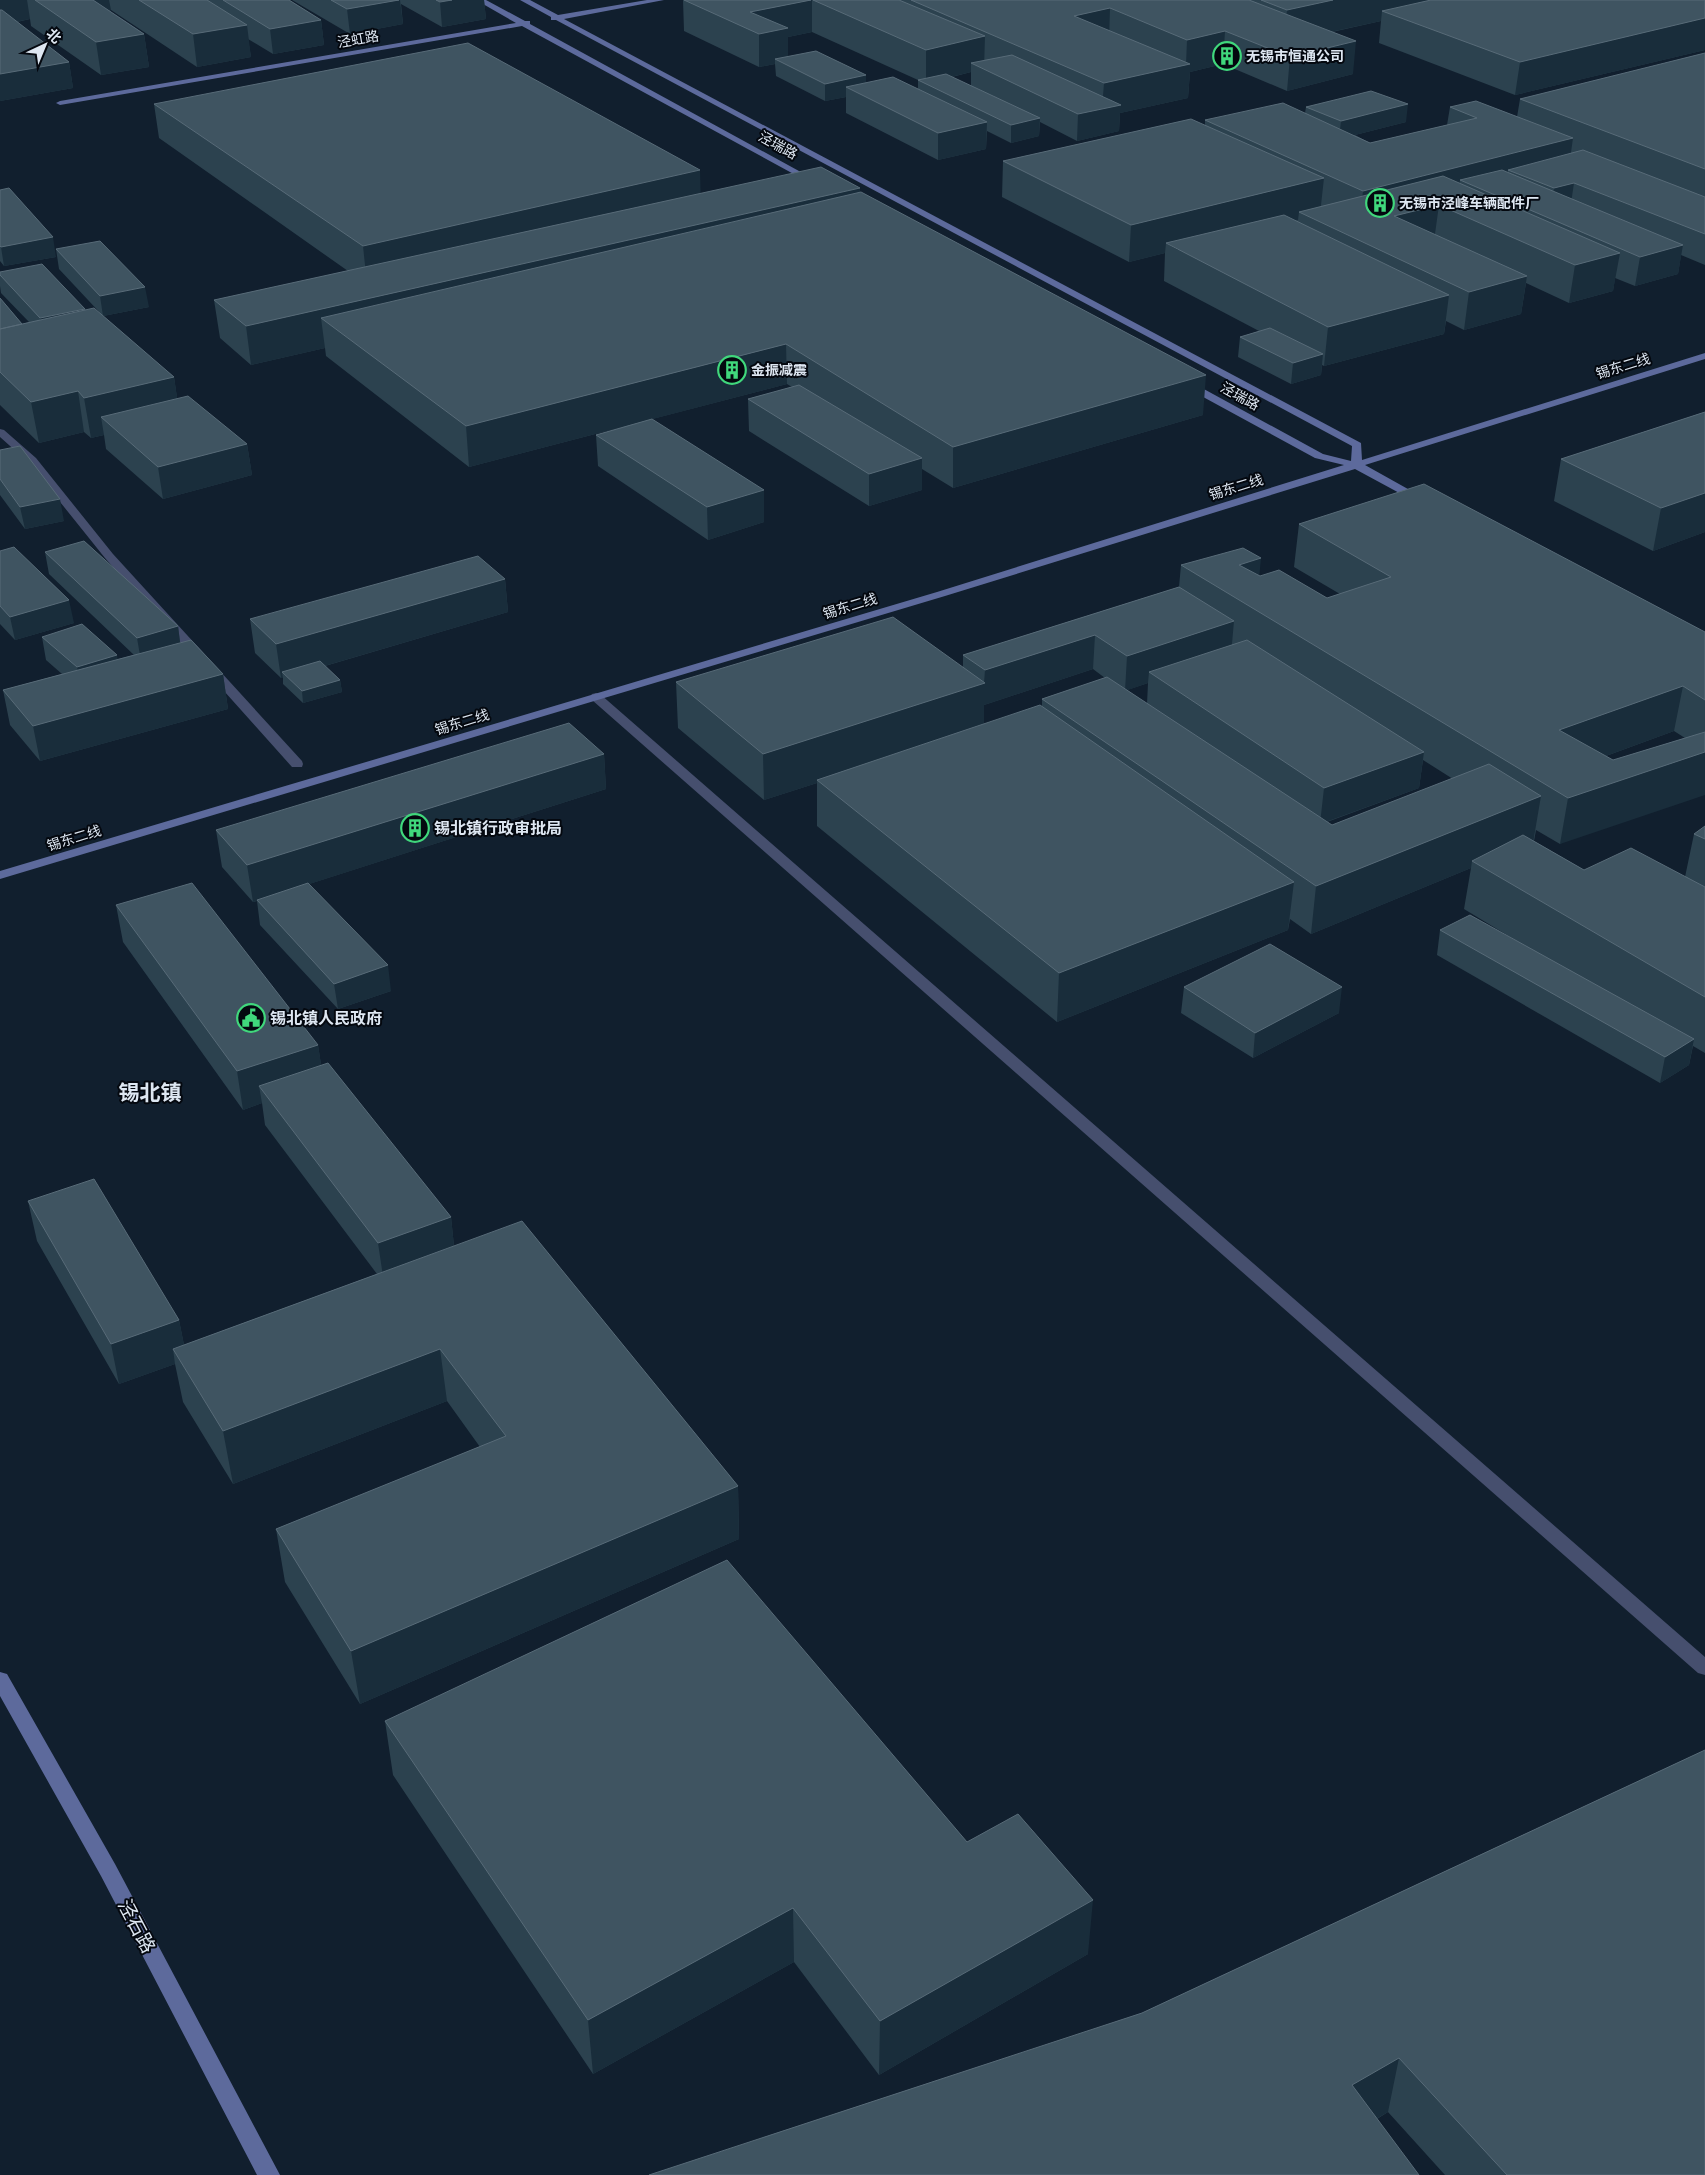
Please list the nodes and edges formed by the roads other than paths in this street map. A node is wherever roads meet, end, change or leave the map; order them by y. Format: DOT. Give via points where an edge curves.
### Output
graph roads {
  1 [pos="480,0"];
  2 [pos="524,0"];
  3 [pos="660,0"];
  4 [pos="557,18"];
  5 [pos="523,23"];
  6 [pos="60,103"];
  7 [pos="828,189"];
  8 [pos="1705,356"];
  9 [pos="1176,378"];
  10 [pos="0,432"];
  11 [pos="1356,465"];
  12 [pos="1434,508"];
  13 [pos="596,697"];
  14 [pos="297,764"];
  15 [pos="0,875"];
  16 [pos="1705,1668"];
  17 [pos="0,1679"];
  18 [pos="270,2175"];
  1 -- 5 [label="street, 泾瑞路"];
  2 -- 4 [label="street, 泾瑞路"];
  3 -- 4 [label="street, 泾虹路"];
  4 -- 5 [label="street, 泾虹路"];
  4 -- 11 [label="street, 泾瑞路" via="1357,445"];
  5 -- 6 [label="street, 泾虹路"];
  5 -- 7 [label="street, 泾瑞路"];
  8 -- 11 [label="street, 锡东二线"];
  9 -- 11 [label="street, 泾瑞路" via="1319,456"];
  10 -- 14 [label="street" via="32,460 109,556"];
  11 -- 12 [label="street, 泾瑞路"];
  11 -- 13 [label="street, 锡东二线"];
  13 -- 15 [label="street, 锡东二线"];
  13 -- 16 [label="street"];
  17 -- 18 [label="street, 泾石路" via="108,1870"];
}
